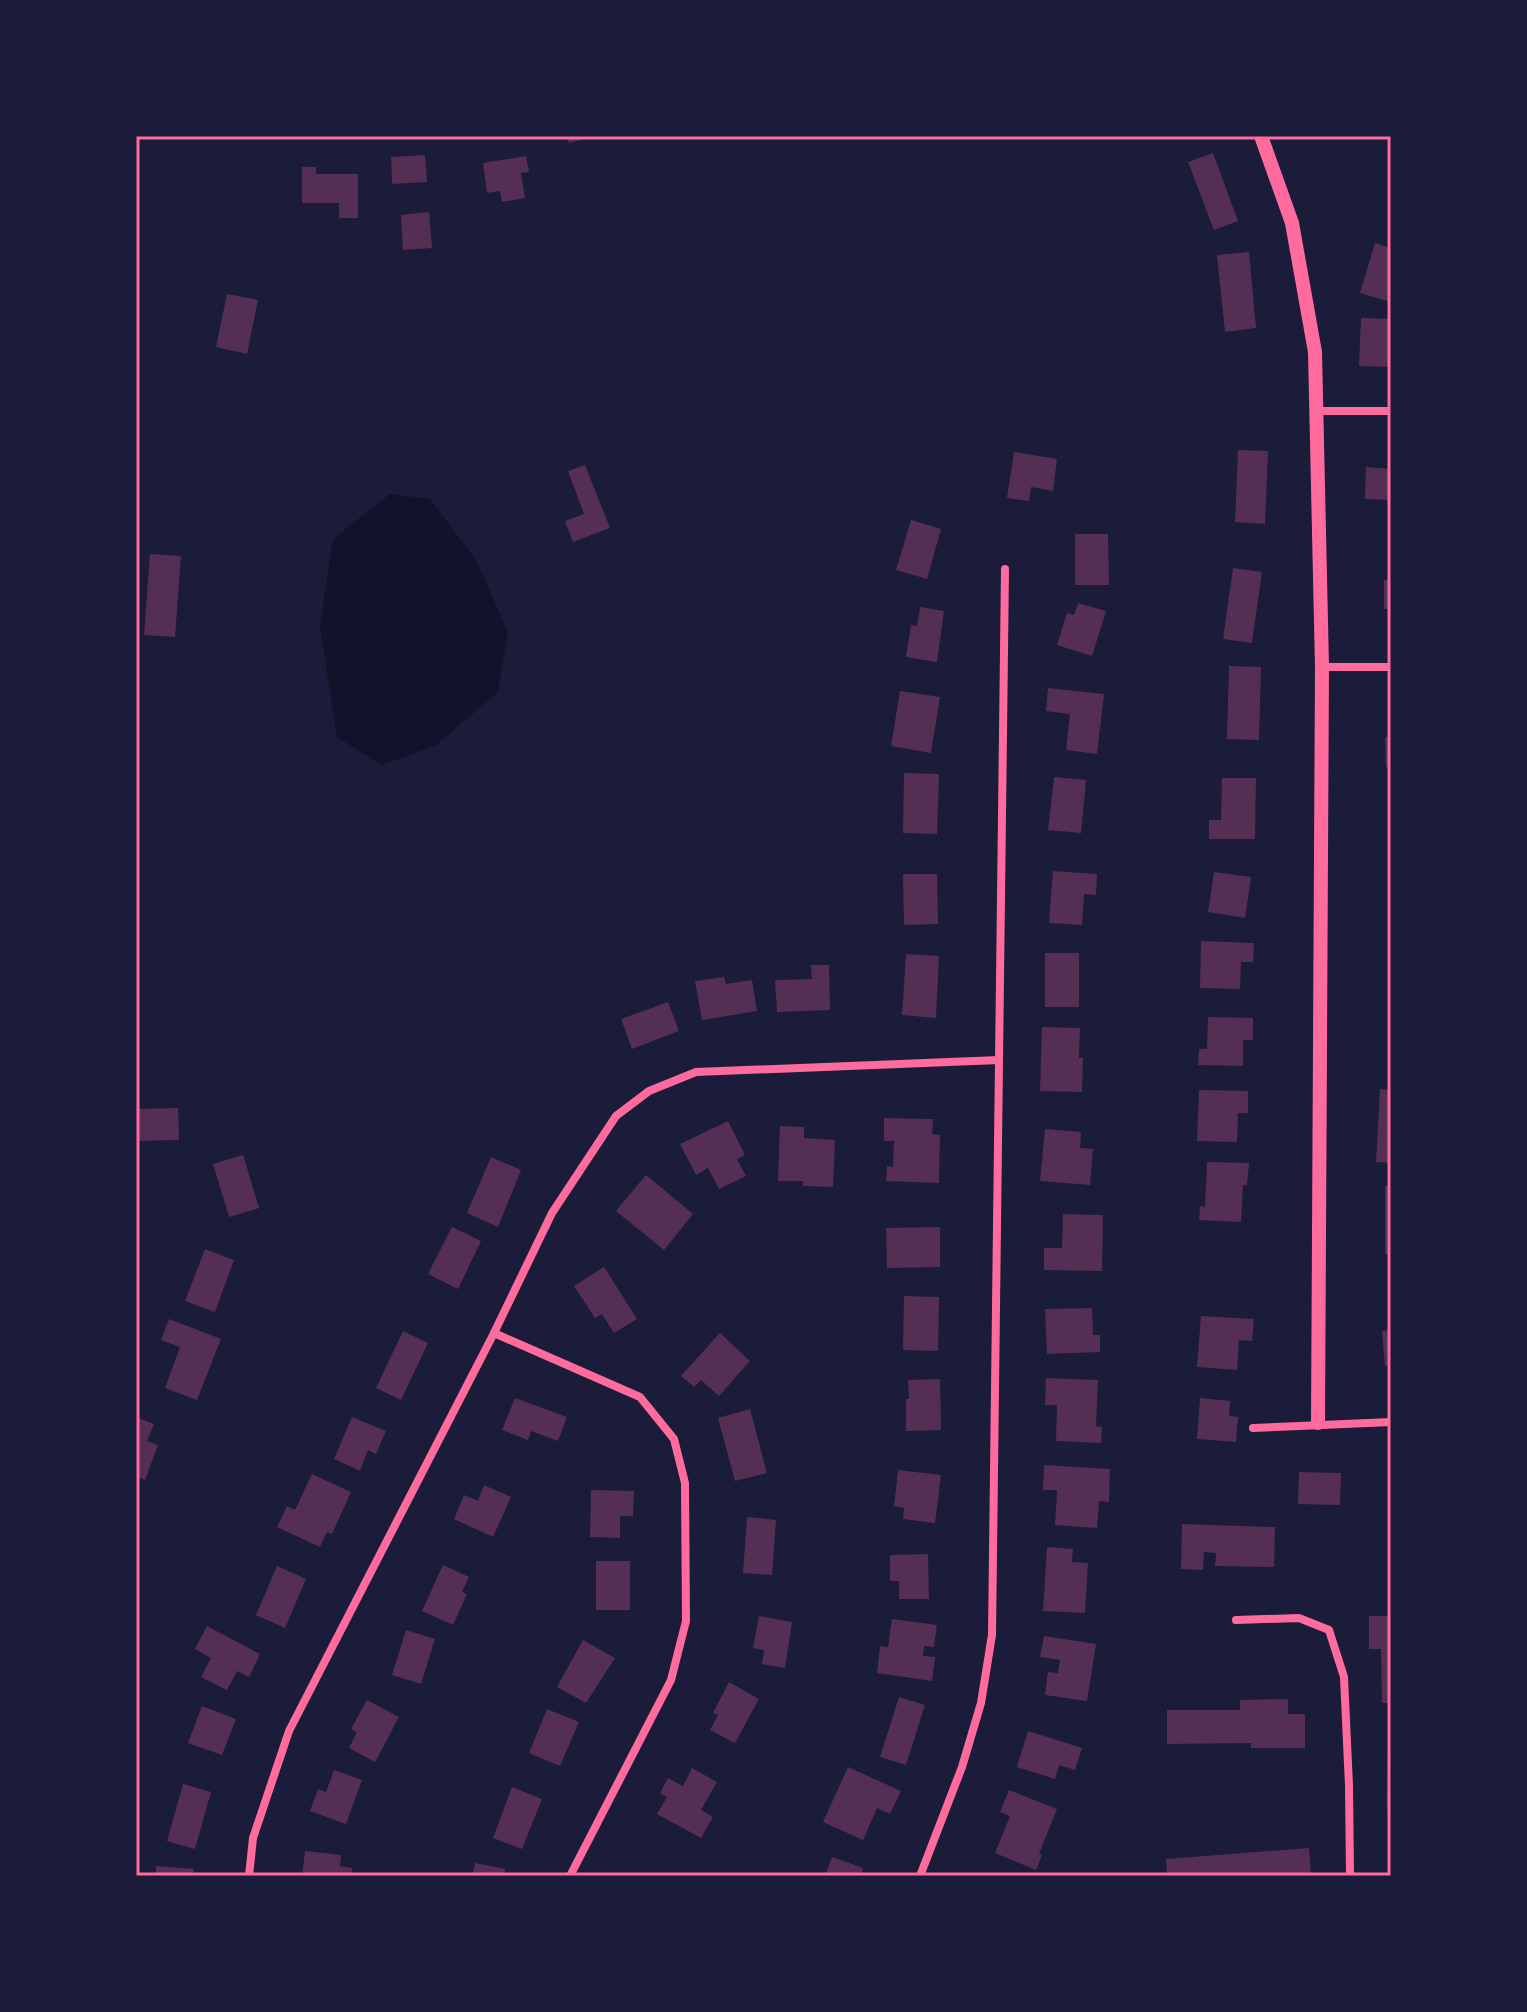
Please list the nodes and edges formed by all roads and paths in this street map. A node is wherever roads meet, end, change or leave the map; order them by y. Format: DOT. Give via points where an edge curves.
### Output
graph roads {
  1 [pos="1261,136"];
  2 [pos="1316,411"];
  3 [pos="1391,411"];
  4 [pos="1005,569"];
  5 [pos="1322,667"];
  6 [pos="1391,667"];
  7 [pos="999,1060"];
  8 [pos="494,1333"];
  9 [pos="1391,1422"];
  10 [pos="1318,1423"];
  11 [pos="1253,1428"];
  12 [pos="1236,1620"];
  13 [pos="249,1876"];
  14 [pos="570,1876"];
  15 [pos="920,1876"];
  16 [pos="1350,1876"];
  1 -- 2 [label="street" via="1292,223 1315,352"];
  2 -- 3 [label="street"];
  2 -- 5 [label="street"];
  4 -- 7 [label="street"];
  5 -- 6 [label="street"];
  5 -- 10 [label="street"];
  7 -- 8 [label="street" via="696,1072 649,1091 616,1116 552,1213"];
  7 -- 15 [label="street" via="992,1635 981,1703 962,1767"];
  8 -- 13 [label="street" via="289,1731 253,1838"];
  8 -- 14 [label="street" via="640,1397 674,1439 685,1483 686,1621 671,1680"];
  9 -- 10 [label="street"];
  10 -- 11 [label="street"];
  12 -- 16 [label="street" via="1299,1618 1329,1630 1344,1677"];
}
